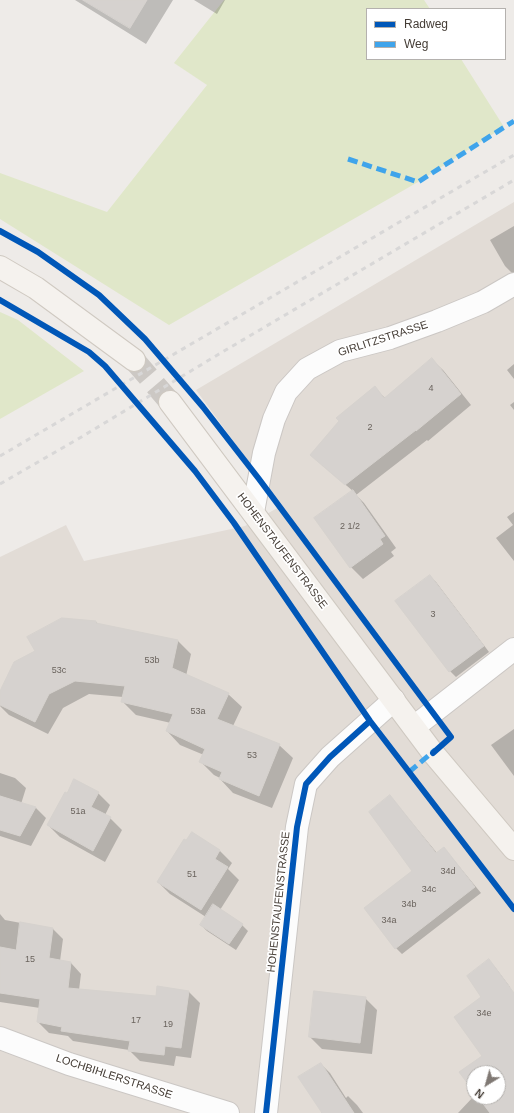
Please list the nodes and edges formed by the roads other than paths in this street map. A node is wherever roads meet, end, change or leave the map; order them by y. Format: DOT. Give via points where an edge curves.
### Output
graph roads {
  1 [pos="0,267"];
  2 [pos="514,284"];
  3 [pos="134,360"];
  4 [pos="170,402"];
  5 [pos="253,512"];
  6 [pos="514,648"];
  7 [pos="394,700"];
  8 [pos="414,727"];
  9 [pos="514,849"];
  10 [pos="0,1038"];
  11 [pos="228,1113"];
  12 [pos="266,1113"];
  1 -- 3 [label="main road" via="36,288"];
  2 -- 5 [label="street, GIRLITZSTRASSE" via="483,302 437,321 390,338 340,351 307,369 286,392 274,419 264,453"];
  4 -- 5 [label="main road, HOHENSTAUFENSTRASSE"];
  5 -- 7 [label="main road, HOHENSTAUFENSTRASSE"];
  6 -- 8 [label="street"];
  7 -- 8 [label="main road, HOHENSTAUFENSTRASSE"];
  7 -- 12 [label="street, HOHENSTAUFENSTRASSE" via="330,757 306,784 297,827"];
  8 -- 9 [label="main road, HOHENSTAUFENSTRASSE"];
  10 -- 11 [label="street, LOCHBIHLERSTRASSE" via="70,1064"];
}
